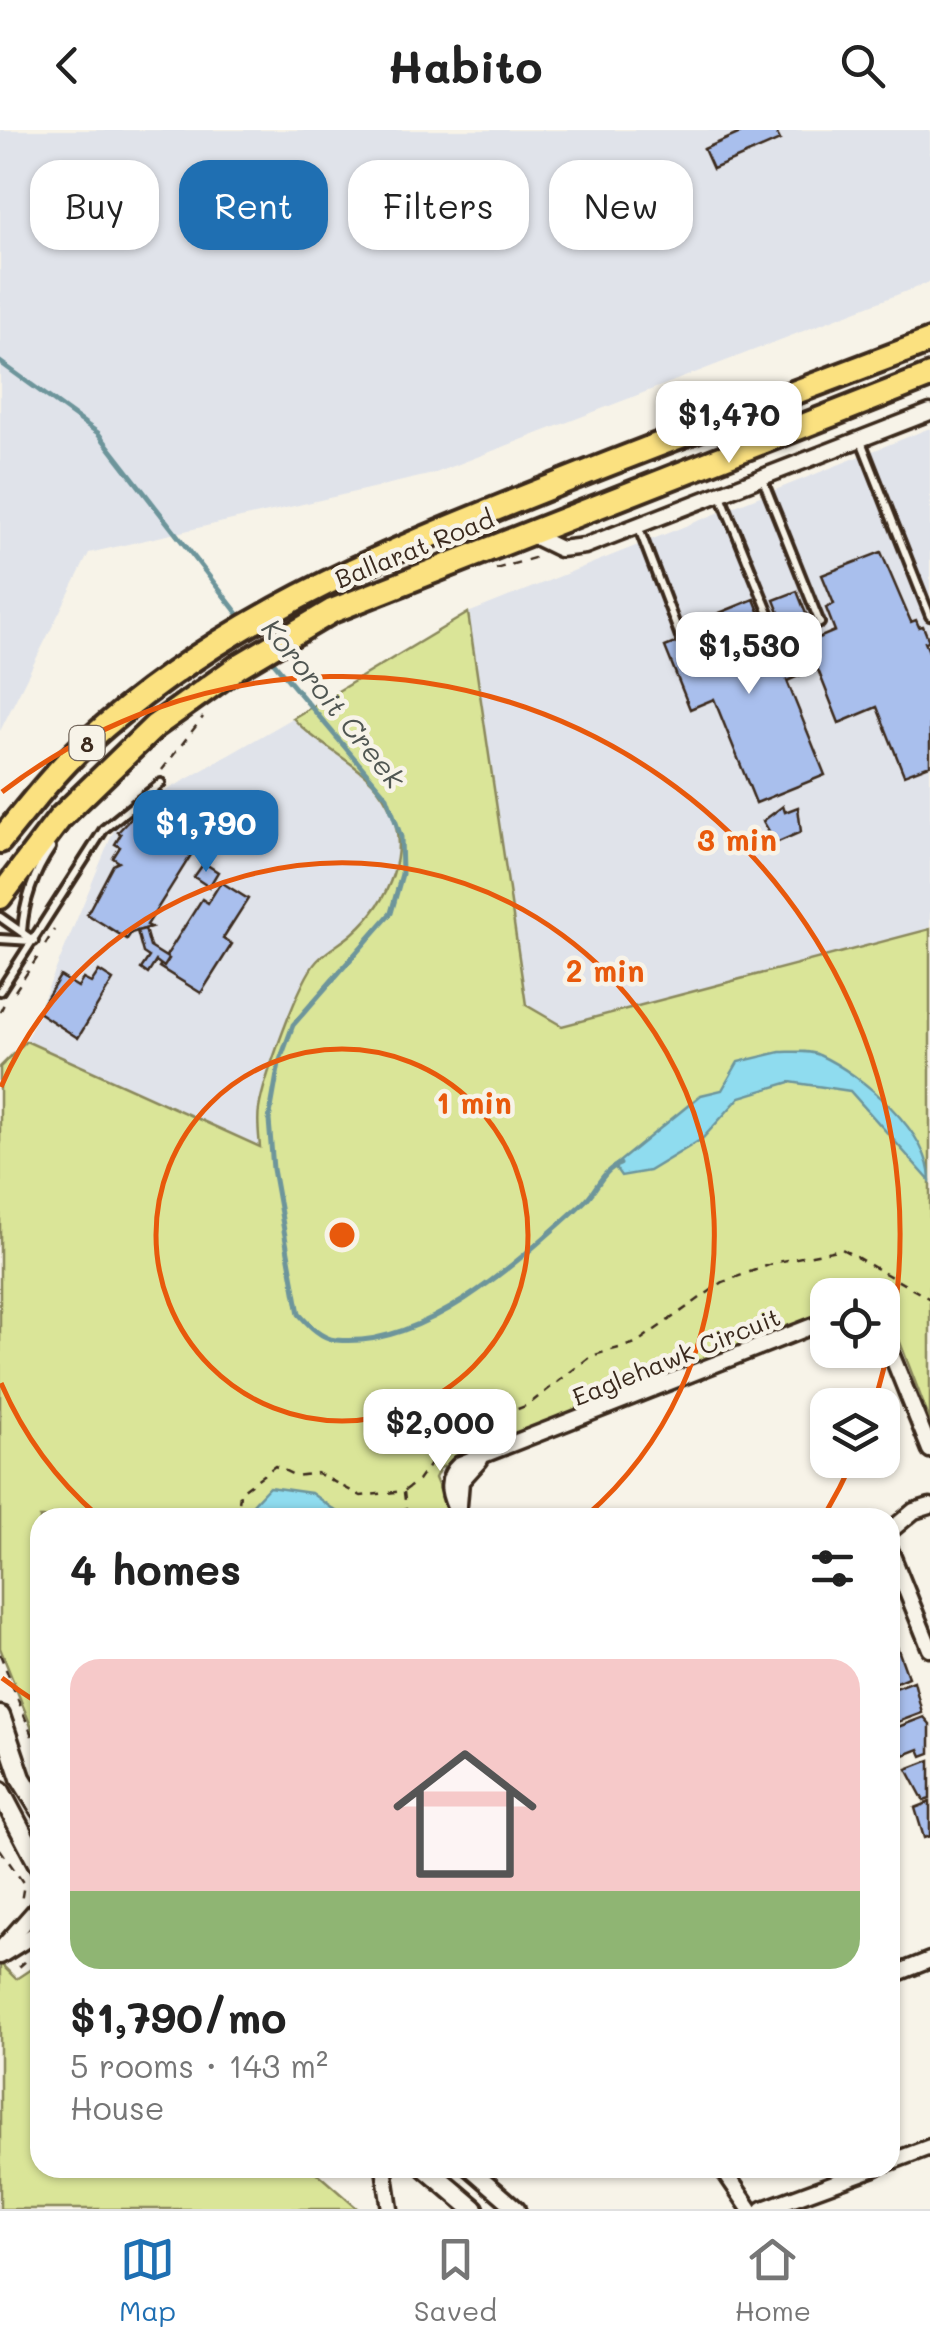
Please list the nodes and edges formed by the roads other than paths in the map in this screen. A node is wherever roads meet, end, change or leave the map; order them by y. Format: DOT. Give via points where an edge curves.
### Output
graph roads {
  1 [pos="930,342"];
  2 [pos="930,376"];
  3 [pos="930,412"];
  4 [pos="860,439"];
  5 [pos="762,477"];
  6 [pos="720,493"];
  7 [pos="638,525"];
  8 [pos="525,532"];
  9 [pos="930,616"];
  10 [pos="820,623"];
  11 [pos="682,639"];
  12 [pos="787,658"];
  13 [pos="161,783"];
  14 [pos="60,818"];
  15 [pos="0,841"];
  16 [pos="0,897"];
  17 [pos="0,917"];
  18 [pos="22,932"];
  19 [pos="0,939"];
  20 [pos="34,941"];
  21 [pos="0,990"];
  22 [pos="810,1327"];
  23 [pos="897,1368"];
  24 [pos="930,1450"];
  25 [pos="930,1506"];
  26 [pos="461,1508"];
  27 [pos="900,1523"];
  28 [pos="900,1575"];
  29 [pos="930,1649"];
  30 [pos="0,1716"];
  31 [pos="0,1791"];
  32 [pos="30,1793"];
  33 [pos="30,1848"];
  34 [pos="30,1917"];
  35 [pos="30,1937"];
  36 [pos="0,1953"];
  37 [pos="930,1960"];
  38 [pos="900,1972"];
  39 [pos="930,2147"];
  40 [pos="900,2158"];
  41 [pos="385,2178"];
  42 [pos="438,2178"];
  43 [pos="481,2178"];
  44 [pos="729,2178"];
  45 [pos="848,2178"];
  46 [pos="390,2209"];
  47 [pos="474,2209"];
  48 [pos="516,2209"];
  49 [pos="750,2209"];
  50 [pos="763,2209"];
  1 -- 15 [label="highway, Ballarat Road / 8" via="577,476 313,586 190,662 84,745"];
  2 -- 8 [label="highway, Ballarat Road / 8"];
  3 -- 4 [label="street"];
  4 -- 5 [label="street"];
  4 -- 9 [label="lane"];
  5 -- 6 [label="street"];
  5 -- 10 [label="lane"];
  6 -- 7 [label="street"];
  6 -- 12 [label="lane"];
  7 -- 8 [label="street" via="570,548"];
  7 -- 11 [label="lane"];
  8 -- 14 [label="highway, Ballarat Road / 8" via="332,611 205,690 113,762"];
  13 -- 20 [label="lane" via="104,828"];
  14 -- 16 [label="highway, Ballarat Road / 8"];
  14 -- 18 [label="lane" via="23,910"];
  17 -- 18 [label="lane"];
  18 -- 20 [label="lane"];
  19 -- 20 [label="lane"];
  20 -- 21 [label="lane"];
  22 -- 26 [label="street, Eaglehawk Circuit" via="485,1457 460,1481"];
  23 -- 24 [label="street"];
  25 -- 27 [label="street"];
  28 -- 29 [label="street"];
  30 -- 32 [label="street"];
  31 -- 33 [label="street"];
  34 -- 36 [label="street"];
  35 -- 36 [label="street"];
  37 -- 38 [label="street"];
  39 -- 40 [label="street"];
  41 -- 46 [label="street"];
  42 -- 47 [label="street"];
  43 -- 48 [label="street"];
  44 -- 49 [label="street"];
  45 -- 50 [label="street"];
}
